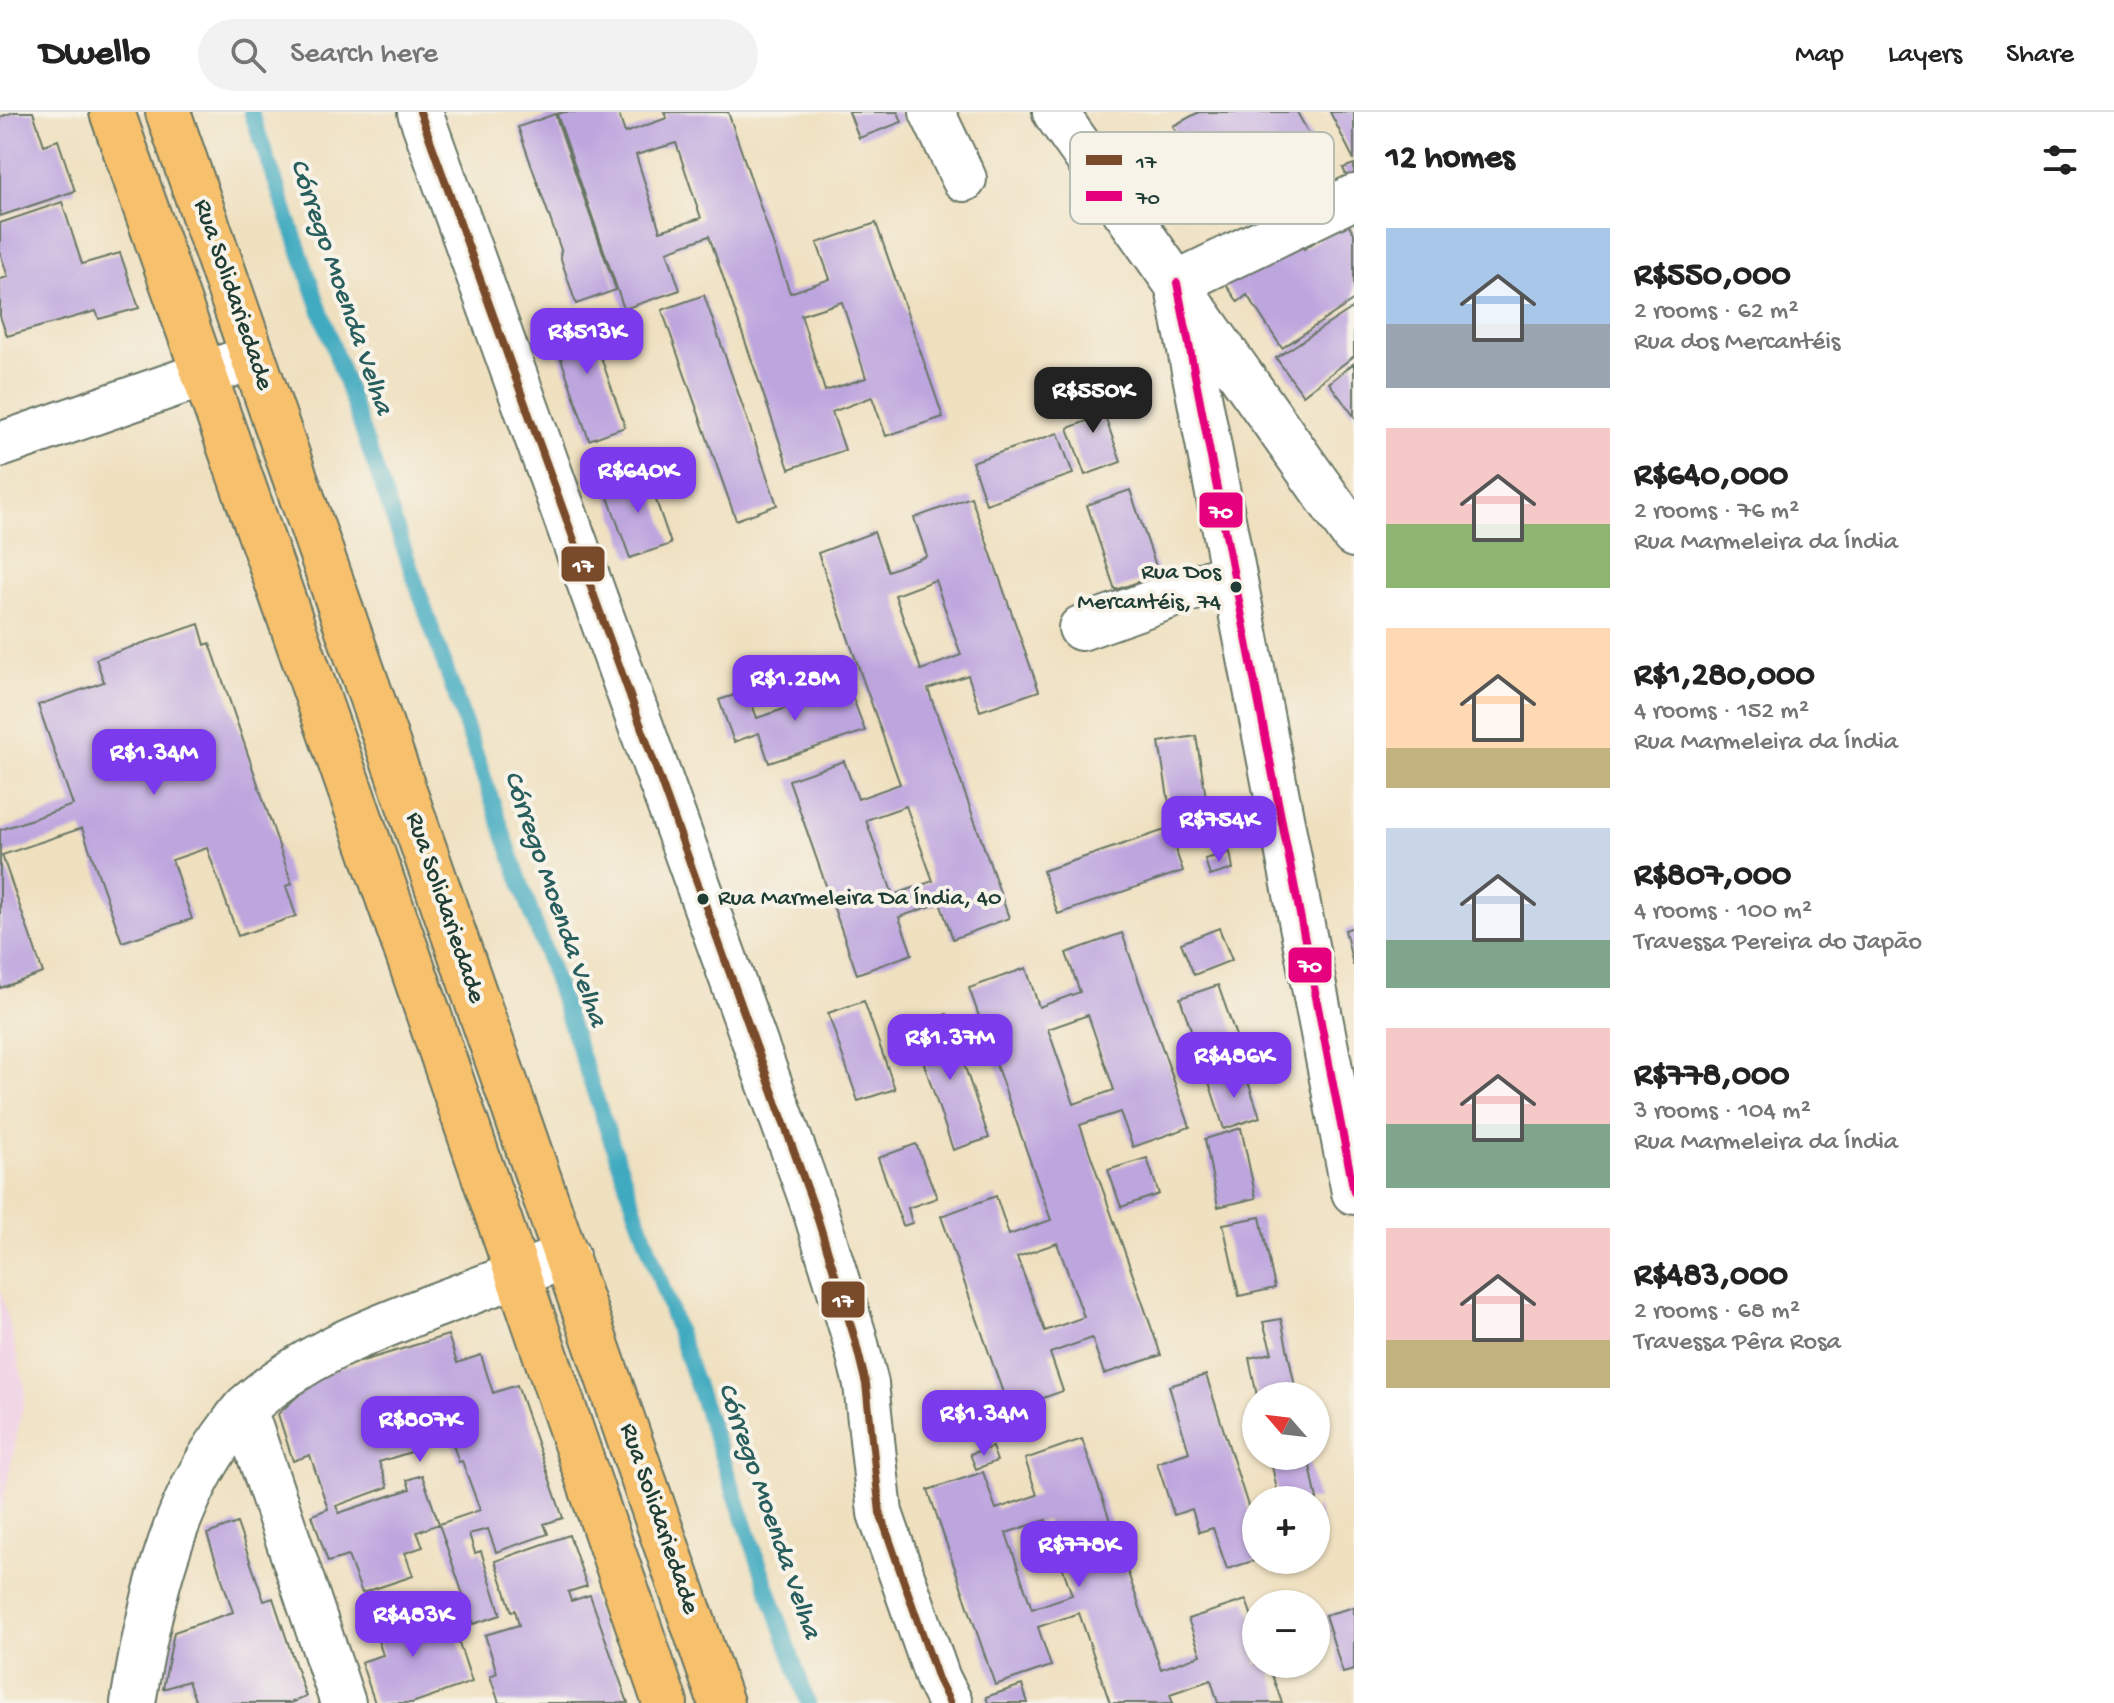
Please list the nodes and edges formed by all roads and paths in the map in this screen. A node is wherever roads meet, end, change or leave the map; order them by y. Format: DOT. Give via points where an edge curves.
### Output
graph roads {
  1 [pos="112,112"];
  2 [pos="168,112"];
  3 [pos="420,112"];
  4 [pos="932,112"];
  5 [pos="1055,112"];
  6 [pos="1070,133"];
  7 [pos="964,179"];
  8 [pos="1354,197"];
  9 [pos="1334,207"];
  10 [pos="1135,224"];
  11 [pos="1298,224"];
  12 [pos="1177,283"];
  13 [pos="253,357"];
  14 [pos="204,375"];
  15 [pos="0,445"];
  16 [pos="1354,535"];
  17 [pos="1233,574"];
  18 [pos="1081,628"];
  19 [pos="1354,1192"];
  20 [pos="567,1256"];
  21 [pos="517,1274"];
  22 [pos="244,1409"];
  23 [pos="133,1703"];
  24 [pos="343,1703"];
  25 [pos="665,1703"];
  26 [pos="721,1703"];
  27 [pos="950,1703"];
  1 -- 14 [label="main road, Rua Solidariedade"];
  2 -- 13 [label="main road, Rua Solidariedade"];
  3 -- 27 [label="street" via="815,1210 866,1384 880,1513"];
  4 -- 7 [label="street"];
  5 -- 6 [label="street"];
  8 -- 9 [label="street"];
  10 -- 12 [label="street"];
  11 -- 12 [label="street"];
  12 -- 16 [label="street"];
  12 -- 17 [label="street"];
  13 -- 14 [label="street"];
  13 -- 20 [label="main road, Rua Solidariedade"];
  14 -- 15 [label="street"];
  14 -- 21 [label="main road, Rua Solidariedade"];
  17 -- 18 [label="street"];
  17 -- 19 [label="street"];
  20 -- 21 [label="street"];
  20 -- 26 [label="main road, Rua Solidariedade"];
  21 -- 22 [label="street" via="340,1343 314,1356"];
  21 -- 25 [label="main road, Rua Solidariedade"];
  22 -- 23 [label="street" via="207,1460 183,1508 141,1655"];
  22 -- 24 [label="street"];
}
